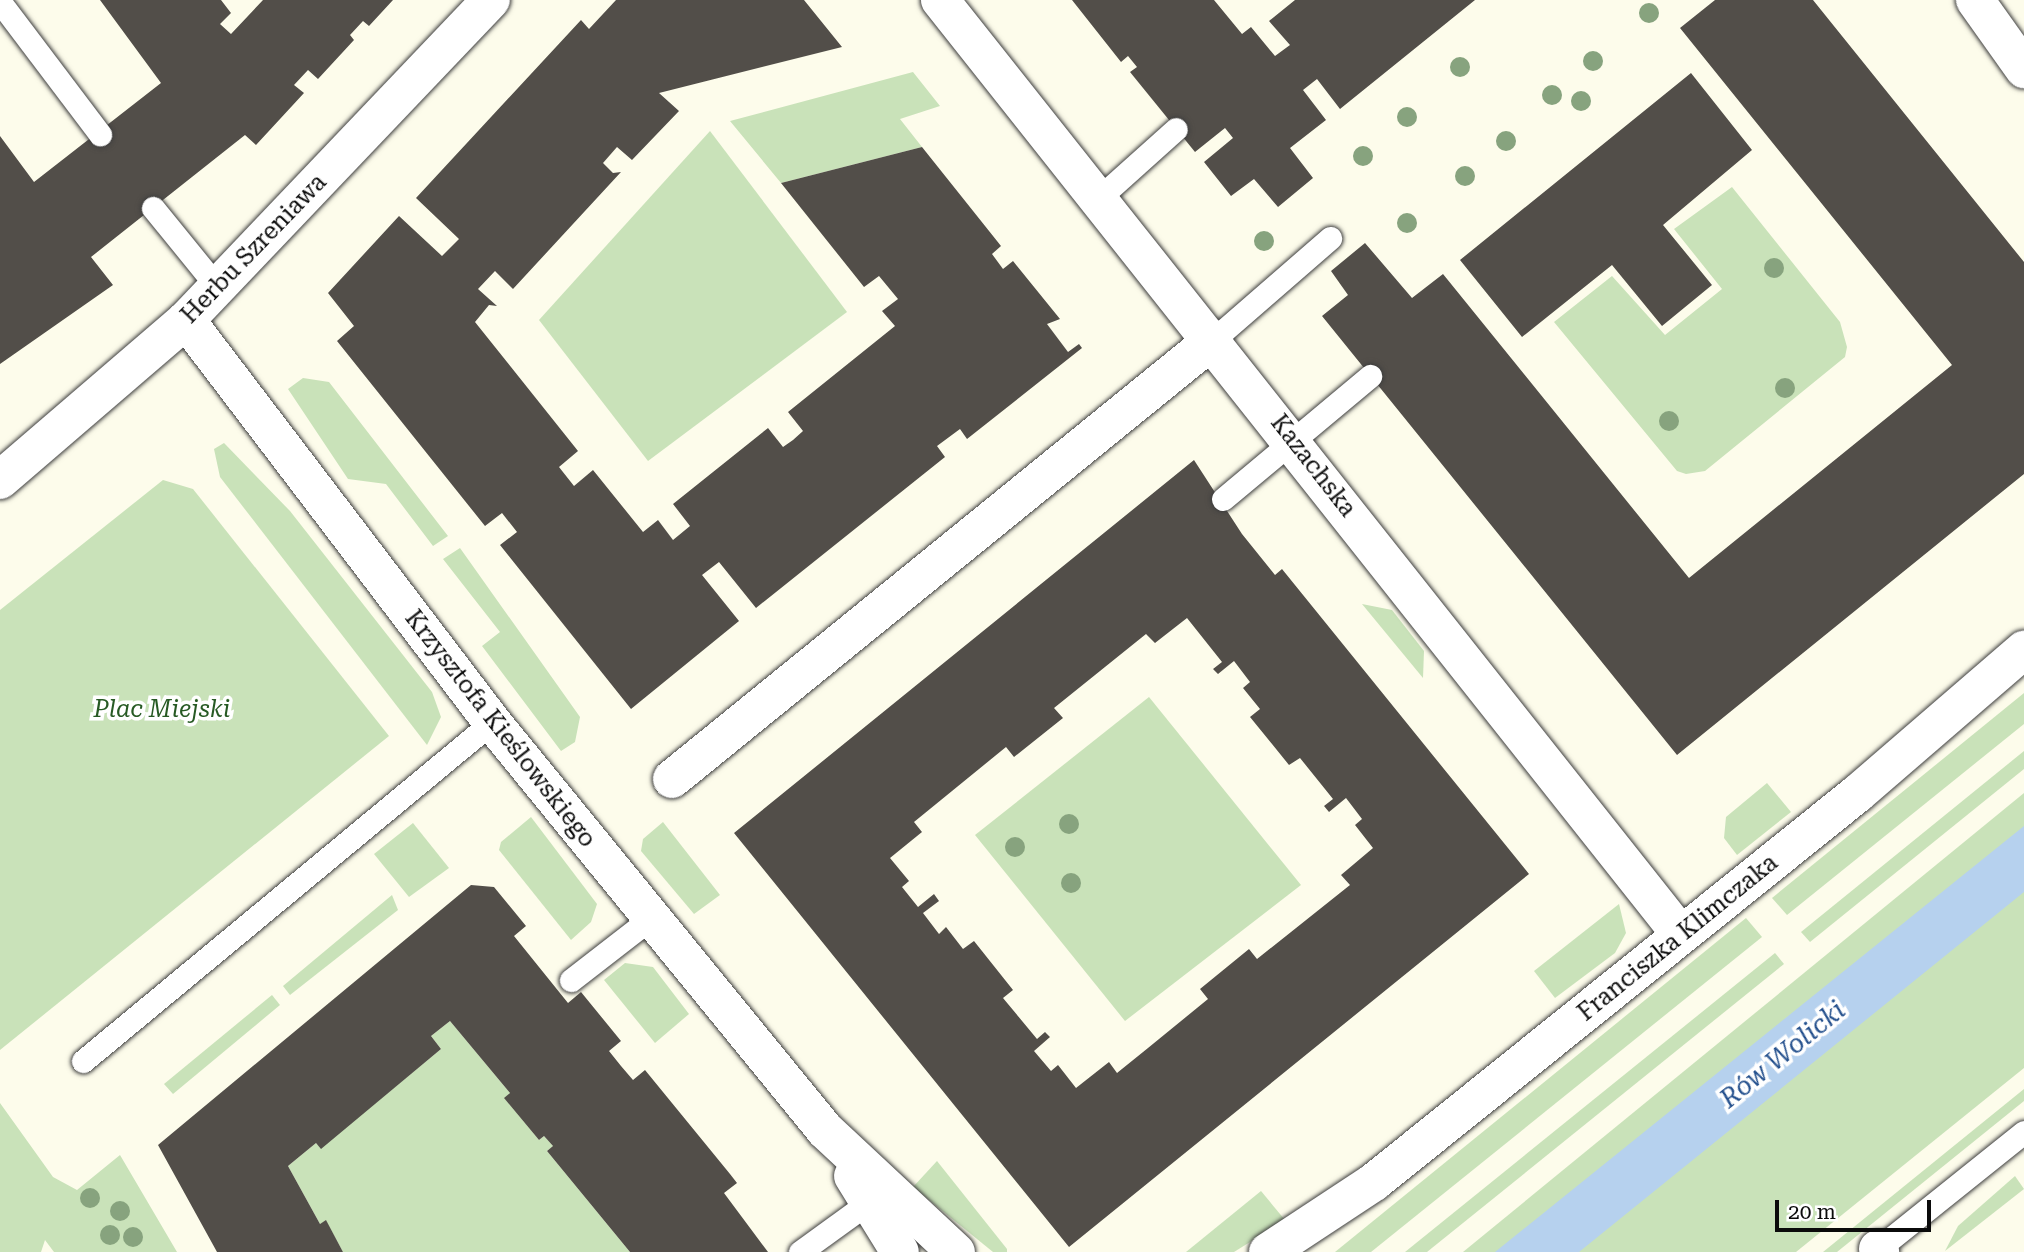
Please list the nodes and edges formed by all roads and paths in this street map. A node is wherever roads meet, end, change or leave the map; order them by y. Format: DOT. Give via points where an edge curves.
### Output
graph roads {
  1 [pos="940,0"];
  2 [pos="1975,0"];
  3 [pos="0,2"];
  4 [pos="477,5"];
  5 [pos="2019,57"];
  6 [pos="1177,129"];
  7 [pos="100,134"];
  8 [pos="1099,198"];
  9 [pos="153,208"];
  10 [pos="1330,238"];
  11 [pos="218,288"];
  12 [pos="186,320"];
  13 [pos="1214,339"];
  14 [pos="1370,376"];
  15 [pos="1293,441"];
  16 [pos="0,481"];
  17 [pos="1223,499"];
  18 [pos="2024,650"];
  19 [pos="2024,664"];
  20 [pos="1979,691"];
  21 [pos="492,722"];
  22 [pos="672,779"];
  23 [pos="651,918"];
  24 [pos="1681,935"];
  25 [pos="571,980"];
  26 [pos="83,1061"];
  27 [pos="825,1130"];
  28 [pos="2024,1132"];
  29 [pos="1374,1182"];
  30 [pos="869,1202"];
  31 [pos="1877,1251"];
  32 [pos="800,1252"];
  33 [pos="901,1252"];
  34 [pos="956,1252"];
  35 [pos="1268,1252"];
  36 [pos="1303,1252"];
  1 -- 8 [label="street, Kazachska"];
  2 -- 5 [label="street"];
  3 -- 7 [label="lane"];
  4 -- 11 [label="street, Herbu Szreniawa"];
  6 -- 8 [label="lane"];
  8 -- 13 [label="street, Kazachska"];
  9 -- 11 [label="lane"];
  10 -- 13 [label="lane"];
  11 -- 12 [label="street, Herbu Szreniawa"];
  12 -- 16 [label="street, Herbu Szreniawa"];
  12 -- 21 [label="street, Krzysztofa Kieślowskiego"];
  13 -- 15 [label="street, Kazachska"];
  13 -- 22 [label="street"];
  14 -- 15 [label="lane"];
  15 -- 17 [label="lane"];
  15 -- 24 [label="street, Kazachska"];
  18 -- 20 [label="street, Franciszka Klimczaka"];
  19 -- 20 [label="street, Franciszka Klimczaka"];
  20 -- 24 [label="street, Franciszka Klimczaka"];
  21 -- 23 [label="street, Krzysztofa Kieślowskiego"];
  21 -- 26 [label="lane"];
  23 -- 25 [label="lane"];
  23 -- 27 [label="street, Krzysztofa Kieślowskiego"];
  24 -- 29 [label="street, Franciszka Klimczaka"];
  27 -- 30 [label="street, Krzysztofa Kieślowskiego"];
  27 -- 34 [label="street, Krzysztofa Kieślowskiego"];
  28 -- 31 [label="lane"];
  29 -- 35 [label="street, Franciszka Klimczaka"];
  29 -- 36 [label="street, Franciszka Klimczaka"];
  30 -- 32 [label="lane"];
  30 -- 33 [label="street, Krzysztofa Kieślowskiego"];
}
